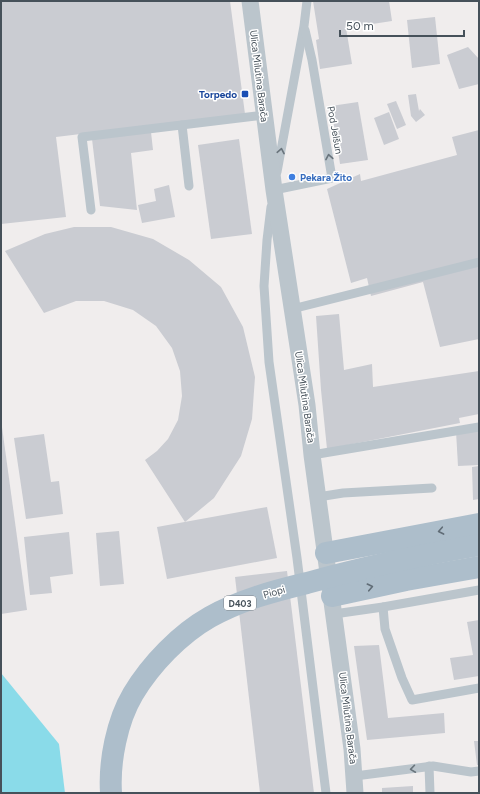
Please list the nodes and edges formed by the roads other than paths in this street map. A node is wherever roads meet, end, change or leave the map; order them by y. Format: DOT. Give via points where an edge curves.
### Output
graph roads {
  1 [pos="250,1"];
  2 [pos="307,1"];
  3 [pos="304,26"];
  4 [pos="264,115"];
  5 [pos="182,125"];
  6 [pos="189,186"];
  7 [pos="274,190"];
  8 [pos="91,210"];
  9 [pos="479,262"];
  10 [pos="292,309"];
  11 [pos="479,427"];
  12 [pos="312,455"];
  13 [pos="432,488"];
  14 [pos="318,497"];
  15 [pos="479,524"];
  16 [pos="479,545"];
  17 [pos="326,553"];
  18 [pos="479,567"];
  19 [pos="479,590"];
  20 [pos="333,605"];
  21 [pos="383,607"];
  22 [pos="479,688"];
  23 [pos="429,766"];
  24 [pos="479,771"];
  25 [pos="355,785"];
  26 [pos="111,793"];
  27 [pos="326,793"];
  28 [pos="430,793"];
  1 -- 4 [label="street, Ulica Milutina Barača"];
  2 -- 3 [label="lane"];
  7 -- 3 [label="lane, one-way"];
  7 -- 3 [label="lane, Pod Jelšun, one-way" via="332,178"];
  4 -- 5 [label="lane"];
  4 -- 7 [label="street, Ulica Milutina Barača"];
  5 -- 6 [label="lane"];
  5 -- 8 [label="lane" via="82,137"];
  7 -- 10 [label="street, Ulica Milutina Barača"];
  7 -- 27 [label="lane" via="264,286 270,362"];
  9 -- 10 [label="lane"];
  10 -- 12 [label="street, Ulica Milutina Barača"];
  11 -- 12 [label="lane"];
  12 -- 14 [label="street, Ulica Milutina Barača"];
  13 -- 14 [label="lane" via="343,493"];
  14 -- 17 [label="street, Ulica Milutina Barača"];
  15 -- 17 [label="main road, one-way"];
  16 -- 26 [label="main road, Piopi / D403, bridge" via="351,571 267,594 233,606 199,624 158,661 128,703 113,754"];
  17 -- 20 [label="street, Ulica Milutina Barača"];
  20 -- 18 [label="main road, one-way" via="406,580"];
  19 -- 21 [label="lane"];
  20 -- 21 [label="lane"];
  20 -- 25 [label="street, Ulica Milutina Barača"];
  21 -- 22 [label="lane" via="386,629 412,700"];
  23 -- 24 [label="lane"];
  23 -- 25 [label="lane, one-way"];
  23 -- 28 [label="lane"];
}
